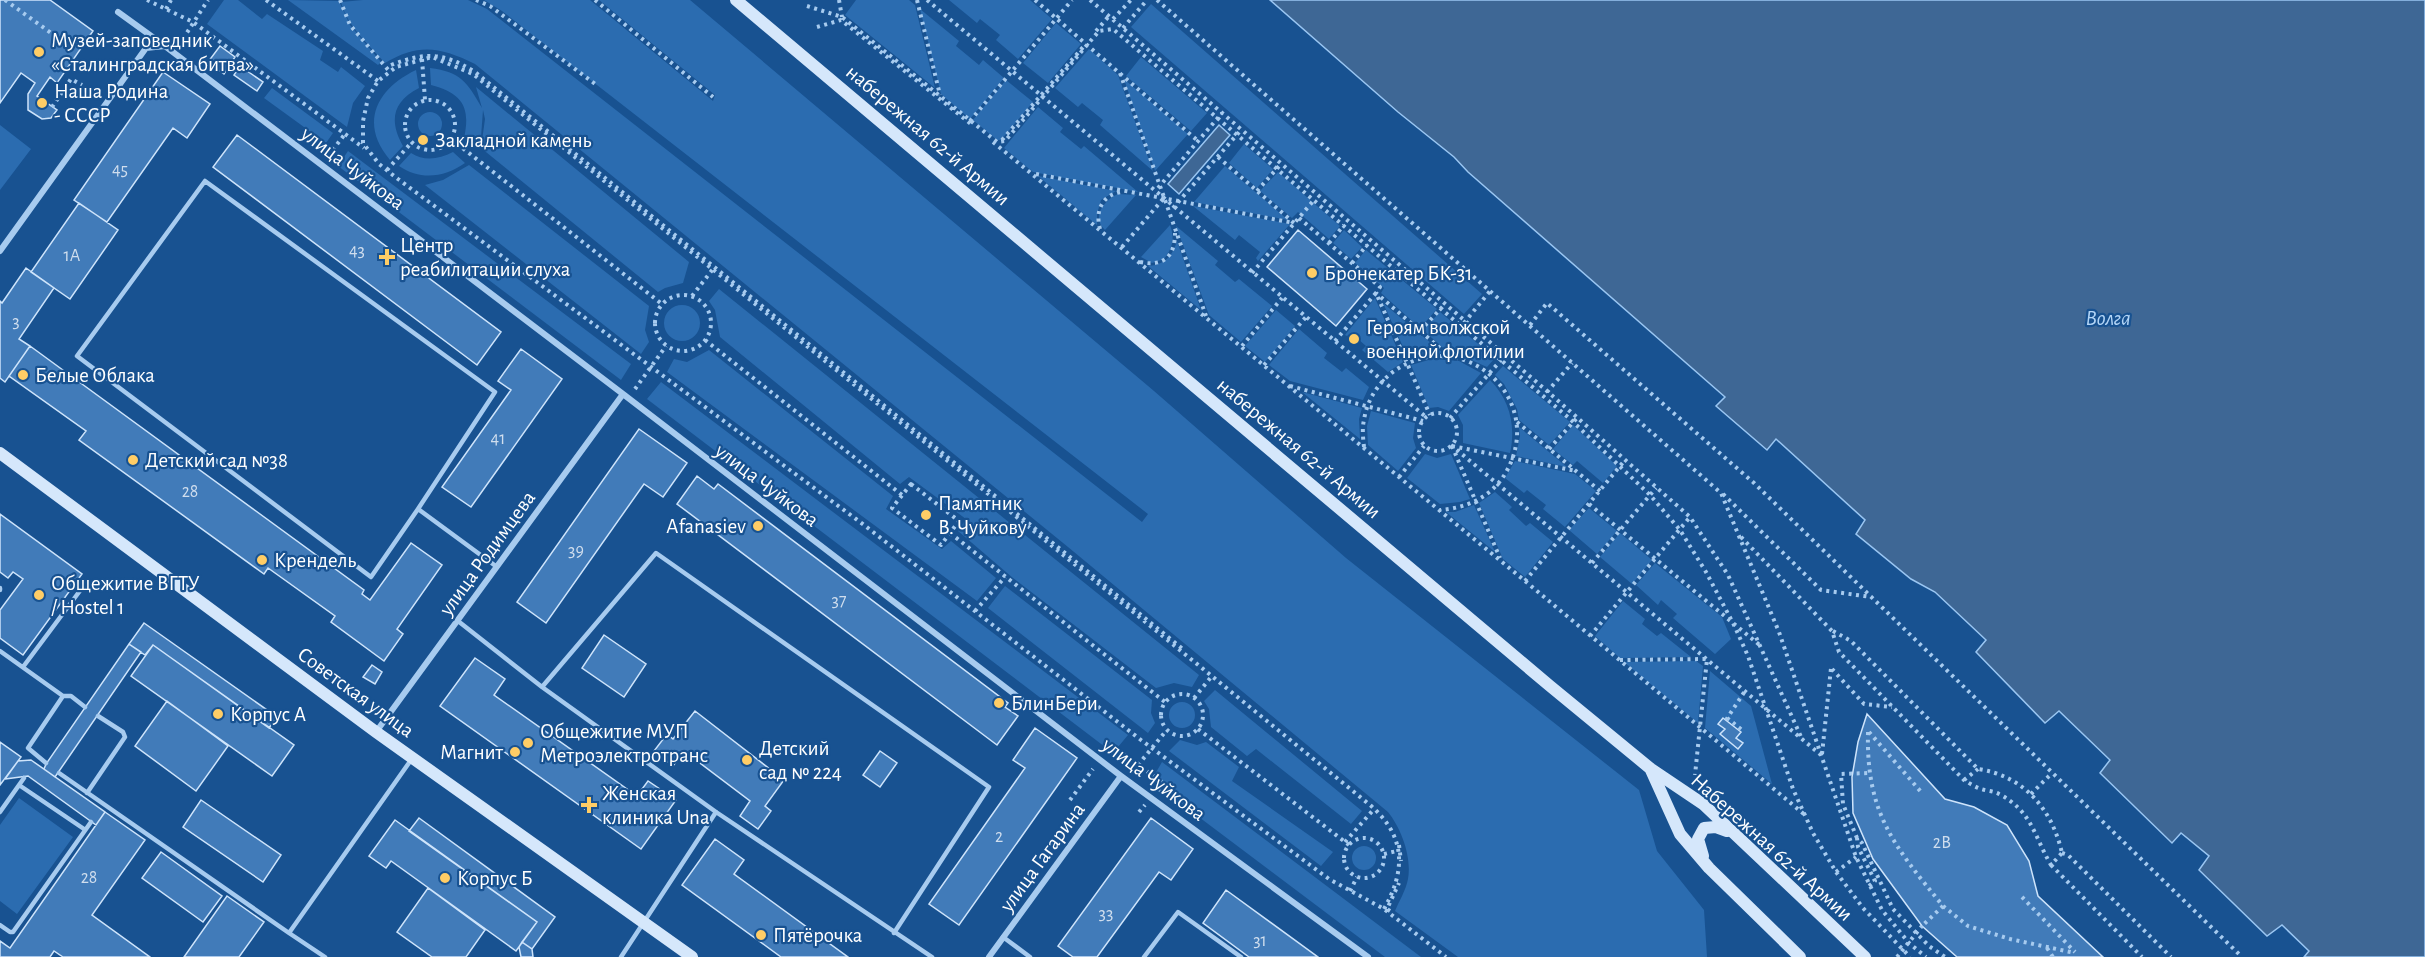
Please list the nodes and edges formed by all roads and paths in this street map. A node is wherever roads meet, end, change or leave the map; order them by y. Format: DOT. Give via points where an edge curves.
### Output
graph roads {
  1 [pos="5,0"];
  2 [pos="147,0"];
  3 [pos="171,0"];
  4 [pos="208,0"];
  5 [pos="266,0"];
  6 [pos="340,0"];
  7 [pos="476,0"];
  8 [pos="595,0"];
  9 [pos="736,0"];
  10 [pos="839,0"];
  11 [pos="917,0"];
  12 [pos="927,0"];
  13 [pos="1035,0"];
  14 [pos="1072,0"];
  15 [pos="1090,0"];
  16 [pos="1131,0"];
  17 [pos="1147,0"];
  18 [pos="1157,0"];
  19 [pos="807,6"];
  20 [pos="166,9"];
  21 [pos="118,12"];
  22 [pos="1056,18"];
  23 [pos="1111,18"];
  24 [pos="842,19"];
  25 [pos="193,22"];
  26 [pos="817,27"];
  27 [pos="1123,28"];
  28 [pos="61,40"];
  29 [pos="1086,45"];
  30 [pos="165,46"];
  31 [pos="178,46"];
  32 [pos="422,59"];
  33 [pos="391,65"];
  34 [pos="1012,71"];
  35 [pos="390,72"];
  36 [pos="1120,73"];
  37 [pos="378,81"];
  38 [pos="82,85"];
  39 [pos="598,86"];
  40 [pos="1042,96"];
  41 [pos="940,97"];
  42 [pos="713,98"];
  43 [pos="425,100"];
  44 [pos="52,106"];
  45 [pos="1222,113"];
  46 [pos="1217,118"];
  47 [pos="970,121"];
  48 [pos="1241,130"];
  49 [pos="1237,135"];
  50 [pos="451,139"];
  51 [pos="1198,141"];
  52 [pos="412,142"];
  53 [pos="1000,143"];
  54 [pos="370,152"];
  55 [pos="1218,157"];
  56 [pos="1281,164"];
  57 [pos="1277,169"];
  58 [pos="387,170"];
  59 [pos="1033,174"];
  60 [pos="1160,186"];
  61 [pos="1155,191"];
  62 [pos="1257,191"];
  63 [pos="1129,192"];
  64 [pos="1318,195"];
  65 [pos="1151,196"];
  66 [pos="1164,199"];
  67 [pos="1179,201"];
  68 [pos="1314,201"];
  69 [pos="1174,207"];
  70 [pos="1169,212"];
  71 [pos="1299,218"];
  72 [pos="1348,221"];
  73 [pos="1294,223"];
  74 [pos="1344,226"];
  75 [pos="1174,228"];
  76 [pos="1100,230"];
  77 [pos="1371,240"];
  78 [pos="1329,243"];
  79 [pos="1366,246"];
  80 [pos="1122,247"];
  81 [pos="0,251"];
  82 [pos="1139,262"];
  83 [pos="1352,263"];
  84 [pos="713,269"];
  85 [pos="1252,273"];
  86 [pos="1490,291"];
  87 [pos="1376,293"];
  88 [pos="692,296"];
  89 [pos="1282,298"];
  90 [pos="662,304"];
  91 [pos="1445,304"];
  92 [pos="1440,309"];
  93 [pos="1206,317"];
  94 [pos="1305,317"];
  95 [pos="1465,321"];
  96 [pos="1530,324"];
  97 [pos="1461,327"];
  98 [pos="1420,331"];
  99 [pos="705,340"];
  100 [pos="1335,342"];
  101 [pos="666,346"];
  102 [pos="1242,346"];
  103 [pos="1450,357"];
  104 [pos="1502,358"];
  105 [pos="1407,362"];
  106 [pos="1572,363"];
  107 [pos="1264,365"];
  108 [pos="650,367"];
  109 [pos="1382,381"];
  110 [pos="1289,386"];
  111 [pos="1547,391"];
  112 [pos="623,394"];
  113 [pos="1543,396"];
  114 [pos="1368,406"];
  115 [pos="1426,418"];
  116 [pos="1450,418"];
  117 [pos="1577,418"];
  118 [pos="1516,422"];
  119 [pos="1573,422"];
  120 [pos="1424,446"];
  121 [pos="1451,446"];
  122 [pos="1364,447"];
  123 [pos="1549,449"];
  124 [pos="0,453"];
  125 [pos="1513,458"];
  126 [pos="1625,460"];
  127 [pos="1620,466"];
  128 [pos="1576,471"];
  129 [pos="1400,477"];
  130 [pos="1656,488"];
  131 [pos="1600,491"];
  132 [pos="1721,493"];
  133 [pos="902,495"];
  134 [pos="1650,495"];
  135 [pos="1588,504"];
  136 [pos="418,509"];
  137 [pos="1440,510"];
  138 [pos="1690,517"];
  139 [pos="1620,530"];
  140 [pos="1680,530"];
  141 [pos="950,533"];
  142 [pos="1739,534"];
  143 [pos="1561,537"];
  144 [pos="1655,559"];
  145 [pos="1501,560"];
  146 [pos="1592,563"];
  147 [pos="497,567"];
  148 [pos="1005,577"];
  149 [pos="1525,580"];
  150 [pos="85,584"];
  151 [pos="1627,592"];
  152 [pos="1872,597"];
  153 [pos="975,612"];
  154 [pos="458,621"];
  155 [pos="1734,625"];
  156 [pos="1832,631"];
  157 [pos="1590,636"];
  158 [pos="1762,648"];
  159 [pos="0,651"];
  160 [pos="1707,659"];
  161 [pos="1619,660"];
  162 [pos="23,667"];
  163 [pos="1212,676"];
  164 [pos="542,687"];
  165 [pos="1745,691"];
  166 [pos="63,696"];
  167 [pos="1194,698"];
  168 [pos="1165,702"];
  169 [pos="85,707"];
  170 [pos="1892,707"];
  171 [pos="1766,708"];
  172 [pos="98,716"];
  173 [pos="1700,728"];
  174 [pos="1198,729"];
  175 [pos="1739,729"];
  176 [pos="1167,730"];
  177 [pos="376,732"];
  178 [pos="1802,739"];
  179 [pos="1151,747"];
  180 [pos="1822,755"];
  181 [pos="40,756"];
  182 [pos="412,758"];
  183 [pos="35,761"];
  184 [pos="46,764"];
  185 [pos="1138,765"];
  186 [pos="1094,768"];
  187 [pos="1651,769"];
  188 [pos="1978,769"];
  189 [pos="2052,772"];
  190 [pos="59,773"];
  191 [pos="1869,773"];
  192 [pos="1695,775"];
  193 [pos="1121,776"];
  194 [pos="24,778"];
  195 [pos="1964,780"];
  196 [pos="19,785"];
  197 [pos="87,793"];
  198 [pos="1922,793"];
  199 [pos="2031,794"];
  200 [pos="1070,800"];
  201 [pos="1143,806"];
  202 [pos="1374,809"];
  203 [pos="0,812"];
  204 [pos="716,812"];
  205 [pos="1139,812"];
  206 [pos="1805,816"];
  207 [pos="91,822"];
  208 [pos="84,829"];
  209 [pos="1734,834"];
  210 [pos="1857,838"];
  211 [pos="1347,844"];
  212 [pos="1397,851"];
  213 [pos="2062,853"];
  214 [pos="1384,855"];
  215 [pos="1856,857"];
  216 [pos="2051,865"];
  217 [pos="1709,868"];
  218 [pos="1836,872"];
  219 [pos="1357,877"];
  220 [pos="1868,886"];
  221 [pos="1350,891"];
  222 [pos="2022,897"];
  223 [pos="1943,906"];
  224 [pos="1384,909"];
  225 [pos="644,923"];
  226 [pos="0,925"];
  227 [pos="289,933"];
  228 [pos="894,933"];
  229 [pos="1003,937"];
  230 [pos="2046,946"];
  231 [pos="325,957"];
  232 [pos="621,957"];
  233 [pos="692,957"];
  234 [pos="932,957"];
  235 [pos="989,957"];
  236 [pos="1030,957"];
  237 [pos="1144,957"];
  238 [pos="1241,957"];
  239 [pos="1368,957"];
  240 [pos="1448,957"];
  241 [pos="1800,957"];
  242 [pos="1865,957"];
  243 [pos="1897,957"];
  244 [pos="1910,957"];
  245 [pos="1926,957"];
  246 [pos="1945,957"];
  247 [pos="2053,957"];
  248 [pos="2142,957"];
  249 [pos="2171,957"];
  250 [pos="2242,957"];
  1 -- 28 [label="path"];
  2 -- 20 [label="path"];
  3 -- 20 [label="path"];
  4 -- 25 [label="path"];
  5 -- 37 [label="path"];
  6 -- 35 [label="path" via="350,24"];
  7 -- 39 [label="path" via="490,6"];
  8 -- 42 [label="path"];
  9 -- 187 [label="main road, набережная 62-й Армии"];
  10 -- 24 [label="path"];
  11 -- 41 [label="path"];
  12 -- 34 [label="path"];
  13 -- 22 [label="path"];
  14 -- 22 [label="path"];
  15 -- 23 [label="path"];
  16 -- 23 [label="path"];
  17 -- 27 [label="path"];
  18 -- 86 [label="path"];
  19 -- 24 [label="path"];
  20 -- 25 [label="path"];
  21 -- 30 [label="street, улица Чуйкова"];
  22 -- 29 [label="path"];
  22 -- 34 [label="path"];
  23 -- 27 [label="path"];
  23 -- 29 [label="path"];
  24 -- 26 [label="path"];
  24 -- 41 [label="path"];
  25 -- 31 [label="path"];
  25 -- 54 [label="path"];
  27 -- 45 [label="path"];
  29 -- 36 [label="path"];
  29 -- 40 [label="path"];
  29 -- 46 [label="path" via="1099,31 1113,29"];
  30 -- 81 [label="street" via="146,48"];
  30 -- 112 [label="street, улица Чуйкова"];
  32 -- 35 [label="path"];
  32 -- 43 [label="path"];
  32 -- 84 [label="path" via="432,57 473,74"];
  33 -- 240 [label="path" via="431,55 475,72 1376,807 1393,828 1401,856 1398,889 1387,909"];
  34 -- 40 [label="path"];
  34 -- 47 [label="path"];
  35 -- 37 [label="path"];
  36 -- 51 [label="path"];
  36 -- 60 [label="path"];
  37 -- 54 [label="path" via="368,98 363,121 363,143"];
  38 -- 44 [label="path" via="71,79"];
  40 -- 53 [label="path"];
  40 -- 61 [label="path"];
  41 -- 47 [label="path"];
  43 -- 50 [label="path" via="441,102 453,114"];
  43 -- 52 [label="path" via="408,114 406,129"];
  45 -- 46 [label="path"];
  45 -- 48 [label="path"];
  46 -- 49 [label="path"];
  46 -- 51 [label="path"];
  47 -- 53 [label="path"];
  48 -- 49 [label="path"];
  48 -- 56 [label="path"];
  49 -- 55 [label="path"];
  49 -- 57 [label="path"];
  50 -- 52 [label="path" via="432,150"];
  50 -- 90 [label="path"];
  51 -- 60 [label="path"];
  52 -- 58 [label="path"];
  53 -- 59 [label="path"];
  54 -- 58 [label="path"];
  55 -- 62 [label="path"];
  55 -- 67 [label="path"];
  56 -- 57 [label="path"];
  56 -- 64 [label="path"];
  57 -- 62 [label="path"];
  57 -- 68 [label="path"];
  58 -- 108 [label="path"];
  59 -- 63 [label="path"];
  59 -- 76 [label="path"];
  60 -- 61 [label="path"];
  60 -- 66 [label="path"];
  61 -- 65 [label="path"];
  61 -- 66 [label="path"];
  62 -- 73 [label="path"];
  63 -- 65 [label="path"];
  63 -- 76 [label="path" via="1113,194 1102,203 1098,213"];
  64 -- 68 [label="path"];
  64 -- 72 [label="path"];
  65 -- 66 [label="path"];
  66 -- 67 [label="path"];
  66 -- 69 [label="path"];
  66 -- 70 [label="path"];
  66 -- 80 [label="path"];
  67 -- 69 [label="path"];
  67 -- 73 [label="path"];
  68 -- 71 [label="path"];
  68 -- 74 [label="path"];
  69 -- 70 [label="path"];
  69 -- 85 [label="path"];
  70 -- 75 [label="path"];
  71 -- 73 [label="path"];
  71 -- 78 [label="path"];
  72 -- 74 [label="path"];
  72 -- 77 [label="path"];
  73 -- 85 [label="path"];
  74 -- 78 [label="path"];
  74 -- 79 [label="path"];
  75 -- 82 [label="path" via="1174,243 1166,258 1152,264"];
  75 -- 93 [label="path"];
  76 -- 80 [label="path"];
  77 -- 79 [label="path"];
  77 -- 91 [label="path"];
  78 -- 83 [label="path"];
  79 -- 83 [label="path"];
  79 -- 92 [label="path"];
  80 -- 82 [label="path"];
  82 -- 93 [label="path"];
  83 -- 87 [label="path" via="1380,287"];
  84 -- 88 [label="path"];
  84 -- 163 [label="path"];
  85 -- 89 [label="path"];
  86 -- 95 [label="path"];
  86 -- 96 [label="path"];
  87 -- 98 [label="path"];
  87 -- 100 [label="path"];
  87 -- 105 [label="path"];
  88 -- 90 [label="path" via="676,296"];
  88 -- 99 [label="path" via="710,315 710,332"];
  89 -- 94 [label="path"];
  89 -- 102 [label="path"];
  90 -- 101 [label="path" via="655,321 659,339"];
  91 -- 92 [label="path"];
  91 -- 95 [label="path"];
  92 -- 97 [label="path"];
  92 -- 98 [label="path"];
  93 -- 102 [label="path"];
  94 -- 100 [label="path"];
  94 -- 107 [label="path"];
  95 -- 97 [label="path"];
  95 -- 111 [label="path"];
  96 -- 106 [label="path"];
  96 -- 152 [label="path" via="1548,303 1754,483"];
  97 -- 104 [label="path"];
  98 -- 103 [label="path"];
  99 -- 101 [label="path" via="691,350"];
  99 -- 133 [label="path"];
  100 -- 109 [label="path"];
  101 -- 108 [label="path"];
  102 -- 107 [label="path"];
  103 -- 105 [label="path" via="1432,356"];
  103 -- 118 [label="path" via="1482,368 1502,386"];
  104 -- 113 [label="path"];
  104 -- 116 [label="path"];
  105 -- 109 [label="path"];
  105 -- 115 [label="path"];
  106 -- 111 [label="path"];
  106 -- 132 [label="path"];
  107 -- 110 [label="path"];
  108 -- 153 [label="path"];
  109 -- 114 [label="path"];
  109 -- 115 [label="path"];
  110 -- 114 [label="path"];
  110 -- 122 [label="path"];
  111 -- 113 [label="path"];
  111 -- 117 [label="path"];
  112 -- 147 [label="street, улица Родимцева"];
  112 -- 193 [label="street, улица Чуйкова"];
  113 -- 119 [label="path"];
  114 -- 115 [label="path"];
  114 -- 122 [label="path" via="1363,421"];
  115 -- 116 [label="path" via="1438,413"];
  115 -- 120 [label="path" via="1419,435"];
  116 -- 121 [label="path" via="1457,435"];
  117 -- 119 [label="path"];
  117 -- 126 [label="path"];
  118 -- 123 [label="path"];
  118 -- 125 [label="path"];
  119 -- 123 [label="path"];
  119 -- 127 [label="path"];
  120 -- 121 [label="path" via="1441,451"];
  120 -- 129 [label="path"];
  121 -- 125 [label="path"];
  121 -- 143 [label="path"];
  121 -- 145 [label="path"];
  122 -- 129 [label="path"];
  123 -- 128 [label="path"];
  124 -- 177 [label="main road, Советская улица"];
  125 -- 128 [label="path"];
  125 -- 137 [label="path" via="1498,484 1478,500"];
  126 -- 127 [label="path"];
  126 -- 130 [label="path"];
  127 -- 131 [label="path"];
  127 -- 134 [label="path"];
  128 -- 131 [label="path"];
  129 -- 137 [label="path"];
  130 -- 134 [label="path"];
  130 -- 138 [label="path"];
  131 -- 135 [label="path"];
  132 -- 142 [label="path"];
  132 -- 152 [label="path" via="1821,590"];
  133 -- 141 [label="path" via="911,484 959,521"];
  133 -- 141 [label="path" via="892,508 942,545"];
  134 -- 139 [label="path"];
  134 -- 140 [label="path"];
  135 -- 139 [label="path"];
  135 -- 143 [label="path"];
  136 -- 136 [label="lane" via="371,577 77,356 205,181 495,392"];
  136 -- 147 [label="lane"];
  137 -- 145 [label="path"];
  138 -- 140 [label="path"];
  138 -- 158 [label="path" via="1728,575"];
  139 -- 144 [label="path"];
  139 -- 146 [label="path"];
  140 -- 144 [label="path"];
  140 -- 155 [label="path"];
  141 -- 148 [label="path"];
  142 -- 156 [label="path"];
  142 -- 180 [label="path"];
  143 -- 146 [label="path"];
  143 -- 149 [label="path"];
  144 -- 151 [label="path"];
  144 -- 155 [label="path"];
  145 -- 149 [label="path"];
  146 -- 151 [label="path"];
  147 -- 154 [label="street, улица Родимцева"];
  148 -- 153 [label="path"];
  148 -- 168 [label="path"];
  149 -- 157 [label="path"];
  150 -- 162 [label="lane"];
  151 -- 157 [label="path"];
  151 -- 160 [label="path"];
  152 -- 189 [label="path"];
  153 -- 179 [label="path"];
  154 -- 164 [label="lane"];
  154 -- 177 [label="street, улица Родимцева"];
  155 -- 158 [label="path"];
  155 -- 171 [label="path"];
  156 -- 170 [label="path" via="1839,652"];
  156 -- 188 [label="path" via="1851,641"];
  157 -- 161 [label="path"];
  158 -- 178 [label="path"];
  159 -- 162 [label="lane"];
  160 -- 161 [label="path"];
  160 -- 165 [label="path"];
  160 -- 173 [label="path"];
  161 -- 173 [label="path"];
  162 -- 166 [label="lane"];
  163 -- 167 [label="path"];
  163 -- 202 [label="path"];
  164 -- 204 [label="lane"];
  164 -- 228 [label="lane" via="656,553 988,787"];
  165 -- 171 [label="path"];
  165 -- 175 [label="path" via="1726,719"];
  166 -- 169 [label="lane" via="71,696"];
  166 -- 181 [label="lane" via="28,748"];
  167 -- 168 [label="path" via="1182,694"];
  167 -- 174 [label="path" via="1203,716"];
  168 -- 176 [label="path" via="1160,714"];
  170 -- 180 [label="path" via="1864,704 1831,668"];
  170 -- 195 [label="path"];
  171 -- 178 [label="path"];
  171 -- 206 [label="path"];
  172 -- 197 [label="lane" via="125,737"];
  173 -- 192 [label="path"];
  173 -- 206 [label="path"];
  174 -- 176 [label="path" via="1179,737"];
  174 -- 211 [label="path"];
  176 -- 179 [label="path"];
  177 -- 182 [label="main road, Советская улица"];
  178 -- 180 [label="path"];
  179 -- 185 [label="path"];
  179 -- 221 [label="path"];
  180 -- 215 [label="path"];
  181 -- 183 [label="lane"];
  181 -- 184 [label="lane"];
  182 -- 225 [label="main road, Советская улица"];
  182 -- 227 [label="lane"];
  186 -- 200 [label="path"];
  187 -- 209 [label="main road, Набережная 62-й Армии" via="1702,804"];
  187 -- 217 [label="main road, набережная 62-й Армии" via="1680,834"];
  188 -- 195 [label="path"];
  188 -- 199 [label="path" via="1994,771"];
  189 -- 199 [label="path"];
  189 -- 250 [label="path"];
  190 -- 197 [label="lane"];
  191 -- 198 [label="path" via="1868,732"];
  191 -- 210 [label="path" via="1840,774 1843,804"];
  191 -- 223 [label="path" via="1875,800 1896,846"];
  193 -- 229 [label="street, улица Гагарина"];
  193 -- 239 [label="street, улица Чуйкова"];
  194 -- 196 [label="lane"];
  195 -- 216 [label="path" via="1997,793 2020,808 2037,832"];
  196 -- 203 [label="lane"];
  196 -- 208 [label="lane"];
  197 -- 227 [label="lane"];
  199 -- 213 [label="path" via="2048,814"];
  201 -- 205 [label="path"];
  202 -- 211 [label="path"];
  202 -- 212 [label="path" via="1395,837"];
  204 -- 225 [label="lane"];
  204 -- 228 [label="lane"];
  206 -- 218 [label="path"];
  207 -- 208 [label="lane"];
  208 -- 226 [label="lane" via="13,932"];
  209 -- 217 [label="main road" via="1716,827 1704,828 1698,839 1699,849"];
  209 -- 242 [label="main road, Набережная 62-й Армии"];
  210 -- 220 [label="path" via="1875,881"];
  210 -- 246 [label="path" via="1893,909"];
  211 -- 214 [label="path" via="1372,840"];
  211 -- 219 [label="path" via="1345,863"];
  212 -- 214 [label="path"];
  212 -- 224 [label="path" via="1396,887"];
  213 -- 216 [label="path"];
  213 -- 249 [label="path"];
  214 -- 219 [label="path" via="1379,871 1369,878"];
  215 -- 218 [label="path"];
  215 -- 220 [label="path"];
  216 -- 248 [label="path"];
  217 -- 241 [label="main road, набережная 62-й Армии"];
  218 -- 244 [label="path" via="1863,908"];
  219 -- 221 [label="path"];
  220 -- 245 [label="path" via="1908,943"];
  221 -- 224 [label="path"];
  222 -- 230 [label="path" via="2075,952"];
  223 -- 230 [label="path" via="1968,926"];
  223 -- 243 [label="path, bridge"];
  224 -- 240 [label="path"];
  225 -- 232 [label="lane"];
  225 -- 233 [label="main road, Советская улица"];
  227 -- 231 [label="lane"];
  228 -- 234 [label="lane"];
  229 -- 235 [label="street, улица Гагарина"];
  229 -- 236 [label="lane"];
  230 -- 247 [label="path"];
  237 -- 238 [label="lane" via="1178,912"];
}
